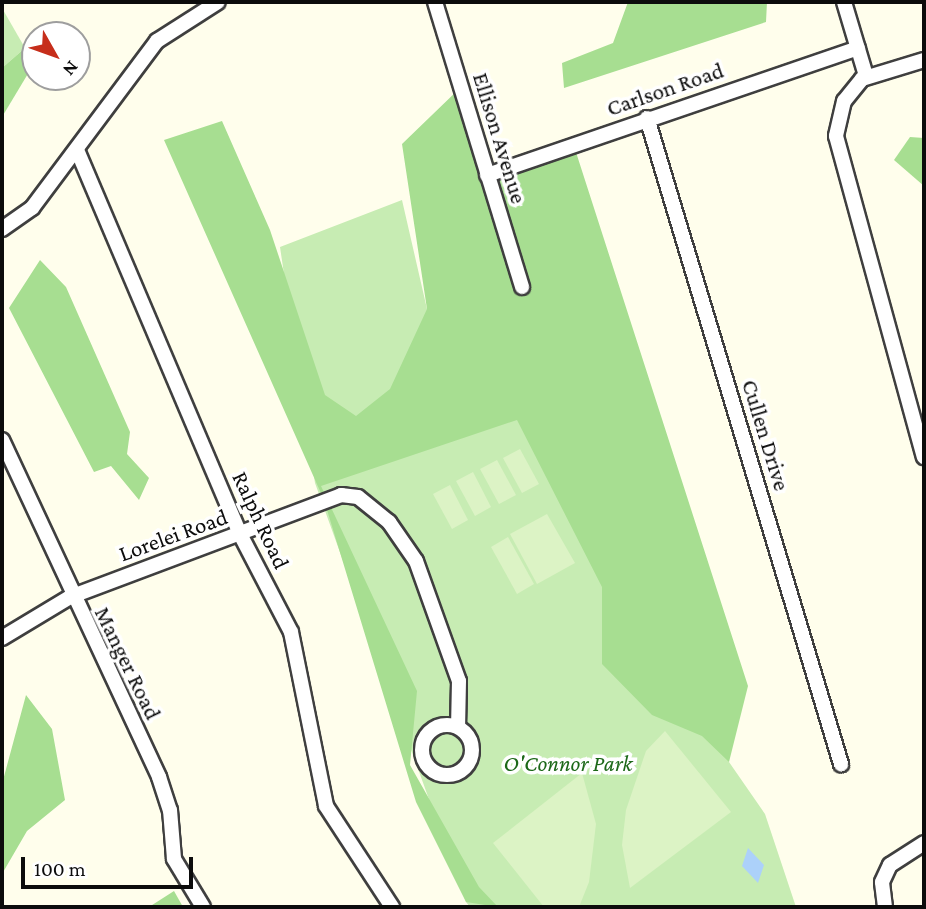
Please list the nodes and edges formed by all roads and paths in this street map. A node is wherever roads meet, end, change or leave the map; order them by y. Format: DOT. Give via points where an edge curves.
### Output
graph roads {
  1 [pos="218,2"];
  2 [pos="435,2"];
  3 [pos="844,2"];
  4 [pos="858,48"];
  5 [pos="924,60"];
  6 [pos="866,76"];
  7 [pos="648,118"];
  8 [pos="77,150"];
  9 [pos="488,175"];
  10 [pos="2,229"];
  11 [pos="522,287"];
  12 [pos="2,440"];
  13 [pos="924,457"];
  14 [pos="240,534"];
  15 [pos="70,597"];
  16 [pos="2,638"];
  17 [pos="458,727"];
  18 [pos="841,764"];
  19 [pos="924,843"];
  20 [pos="202,907"];
  21 [pos="392,907"];
  22 [pos="885,907"];
  1 -- 8 [label="street" via="158,41"];
  2 -- 9 [label="street, Ellison Avenue"];
  3 -- 4 [label="street"];
  4 -- 6 [label="street"];
  4 -- 7 [label="street, Carlson Road"];
  5 -- 6 [label="street"];
  6 -- 13 [label="street" via="841,108 838,150"];
  7 -- 9 [label="street, Carlson Road"];
  7 -- 18 [label="street, Cullen Drive"];
  8 -- 10 [label="street" via="32,208"];
  8 -- 14 [label="street, Ralph Road"];
  9 -- 11 [label="street, Ellison Avenue"];
  12 -- 15 [label="street, Manger Road"];
  14 -- 15 [label="street, Lorelei Road"];
  14 -- 17 [label="street, Lorelei Road" via="341,495 372,504 415,561 459,681"];
  14 -- 21 [label="street, Ralph Road" via="291,632 326,806"];
  15 -- 16 [label="street, Lorelei Road"];
  15 -- 20 [label="street, Manger Road" via="159,778 170,810 174,859"];
  19 -- 22 [label="street" via="890,865 881,882"];
}
